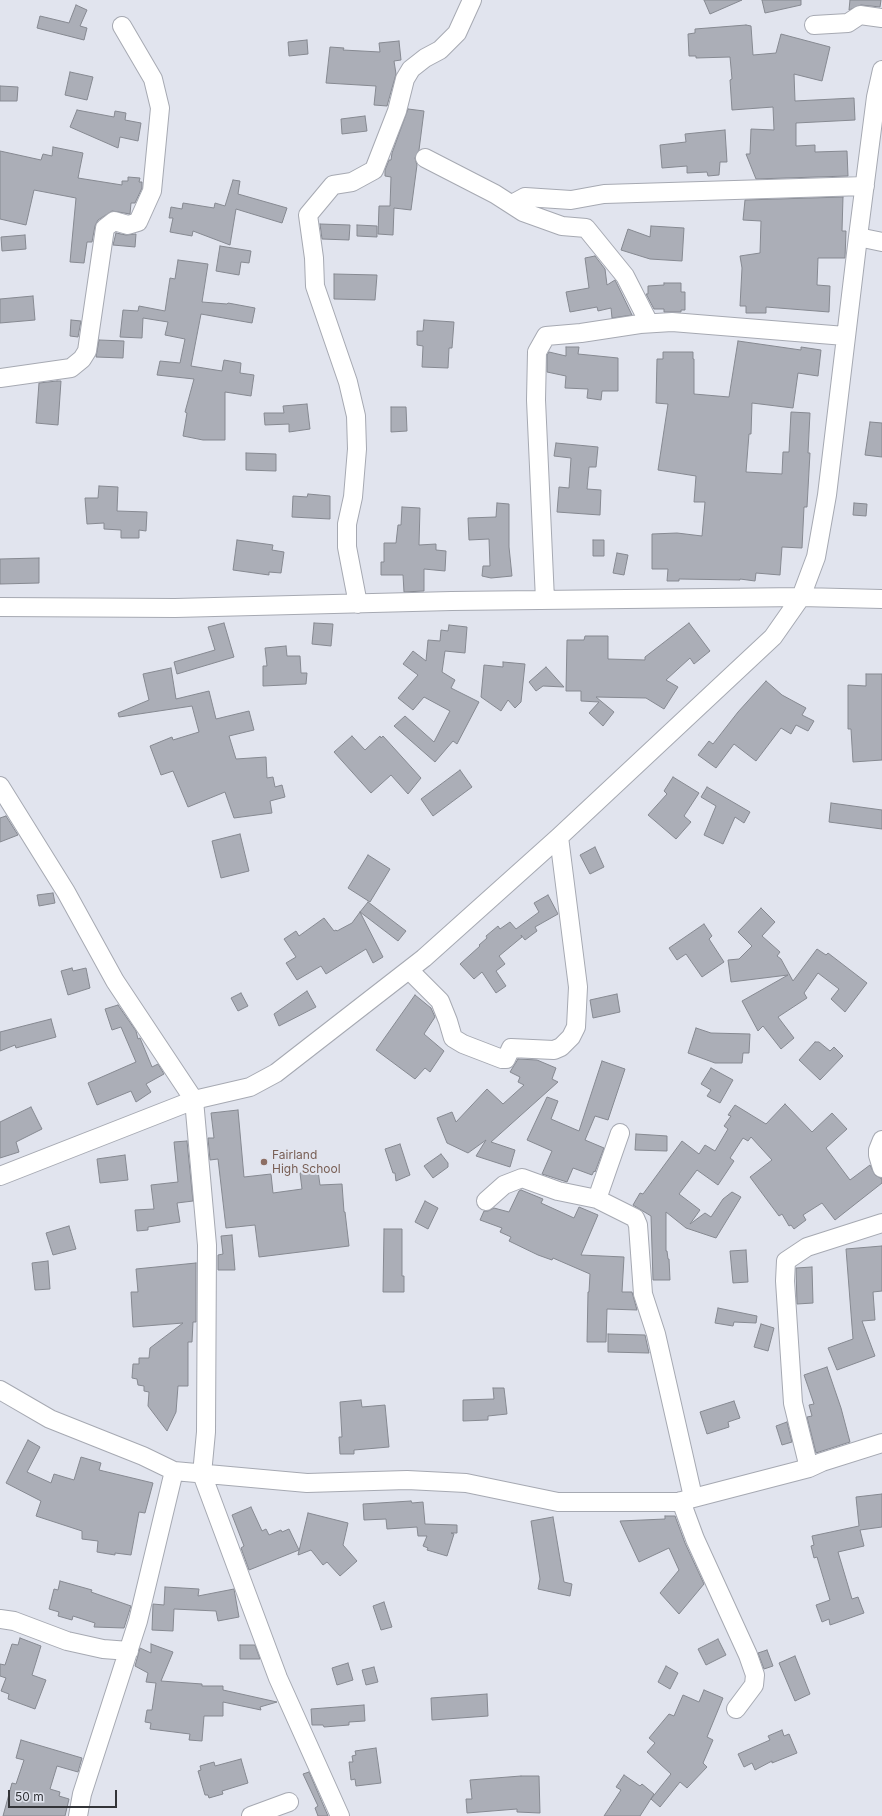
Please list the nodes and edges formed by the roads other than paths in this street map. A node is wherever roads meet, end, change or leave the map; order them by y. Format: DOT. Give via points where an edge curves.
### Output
graph roads {
  1 [pos="472,0"];
  2 [pos="882,18"];
  3 [pos="814,25"];
  4 [pos="122,26"];
  5 [pos="882,70"];
  6 [pos="426,158"];
  7 [pos="865,186"];
  8 [pos="512,204"];
  9 [pos="858,237"];
  10 [pos="882,242"];
  11 [pos="649,323"];
  12 [pos="845,336"];
  13 [pos="0,378"];
  14 [pos="801,597"];
  15 [pos="882,599"];
  16 [pos="545,600"];
  17 [pos="358,604"];
  18 [pos="0,607"];
  19 [pos="0,786"];
  20 [pos="558,837"];
  21 [pos="409,970"];
  22 [pos="194,1100"];
  23 [pos="620,1133"];
  24 [pos="882,1140"];
  25 [pos="882,1168"];
  26 [pos="0,1176"];
  27 [pos="597,1199"];
  28 [pos="486,1200"];
  29 [pos="882,1223"];
  30 [pos="0,1390"];
  31 [pos="882,1443"];
  32 [pos="810,1468"];
  33 [pos="174,1471"];
  34 [pos="202,1474"];
  35 [pos="687,1499"];
  36 [pos="0,1618"];
  37 [pos="129,1651"];
  38 [pos="736,1709"];
  39 [pos="289,1802"];
  40 [pos="78,1816"];
  41 [pos="251,1816"];
  42 [pos="340,1816"];
  1 -- 17 [label="street" via="457,33 440,50 411,70 405,79 397,111 374,170 352,182 333,185 308,215 315,286 348,382 356,416 357,449 353,497 347,524 347,547"];
  2 -- 3 [label="street" via="860,15 848,23"];
  4 -- 13 [label="street" via="153,79 160,108 152,192 138,222 128,225 114,222 105,228 87,351 82,359 71,368"];
  5 -- 7 [label="street" via="876,96"];
  6 -- 8 [label="street"];
  7 -- 8 [label="street" via="604,194 571,200 525,197"];
  7 -- 9 [label="street"];
  8 -- 11 [label="street" via="523,212 562,226 586,228 625,276"];
  9 -- 10 [label="street"];
  9 -- 12 [label="street"];
  11 -- 12 [label="street" via="672,322"];
  11 -- 16 [label="street" via="546,336 537,352 536,400"];
  12 -- 14 [label="street" via="827,495 816,557"];
  14 -- 15 [label="street"];
  14 -- 16 [label="street"];
  14 -- 20 [label="street" via="773,637"];
  16 -- 17 [label="street"];
  17 -- 18 [label="street" via="176,608"];
  19 -- 22 [label="street" via="66,892 115,980"];
  20 -- 21 [label="street"];
  20 -- 21 [label="street" via="578,987 576,1027 561,1047 554,1050 511,1048 506,1058 502,1059 463,1044 453,1038 440,1001"];
  21 -- 22 [label="street" via="276,1073 250,1087"];
  22 -- 26 [label="street"];
  22 -- 34 [label="street" via="207,1245 206,1432"];
  23 -- 27 [label="street"];
  24 -- 25 [label="street" via="878,1155"];
  27 -- 28 [label="street" via="558,1191 522,1178 504,1185"];
  27 -- 35 [label="street" via="635,1218 638,1224 644,1294 656,1334"];
  29 -- 32 [label="street" via="807,1247 786,1261 793,1403"];
  30 -- 33 [label="street" via="50,1419"];
  31 -- 32 [label="street"];
  32 -- 35 [label="street"];
  33 -- 34 [label="street"];
  33 -- 37 [label="street"];
  34 -- 35 [label="street" via="307,1483 407,1480 466,1483 558,1502"];
  34 -- 42 [label="street" via="278,1678"];
  35 -- 38 [label="street" via="695,1539 755,1675 754,1685"];
  36 -- 37 [label="street" via="67,1641 103,1649"];
  37 -- 40 [label="street" via="82,1794"];
  39 -- 41 [label="street"];
}
